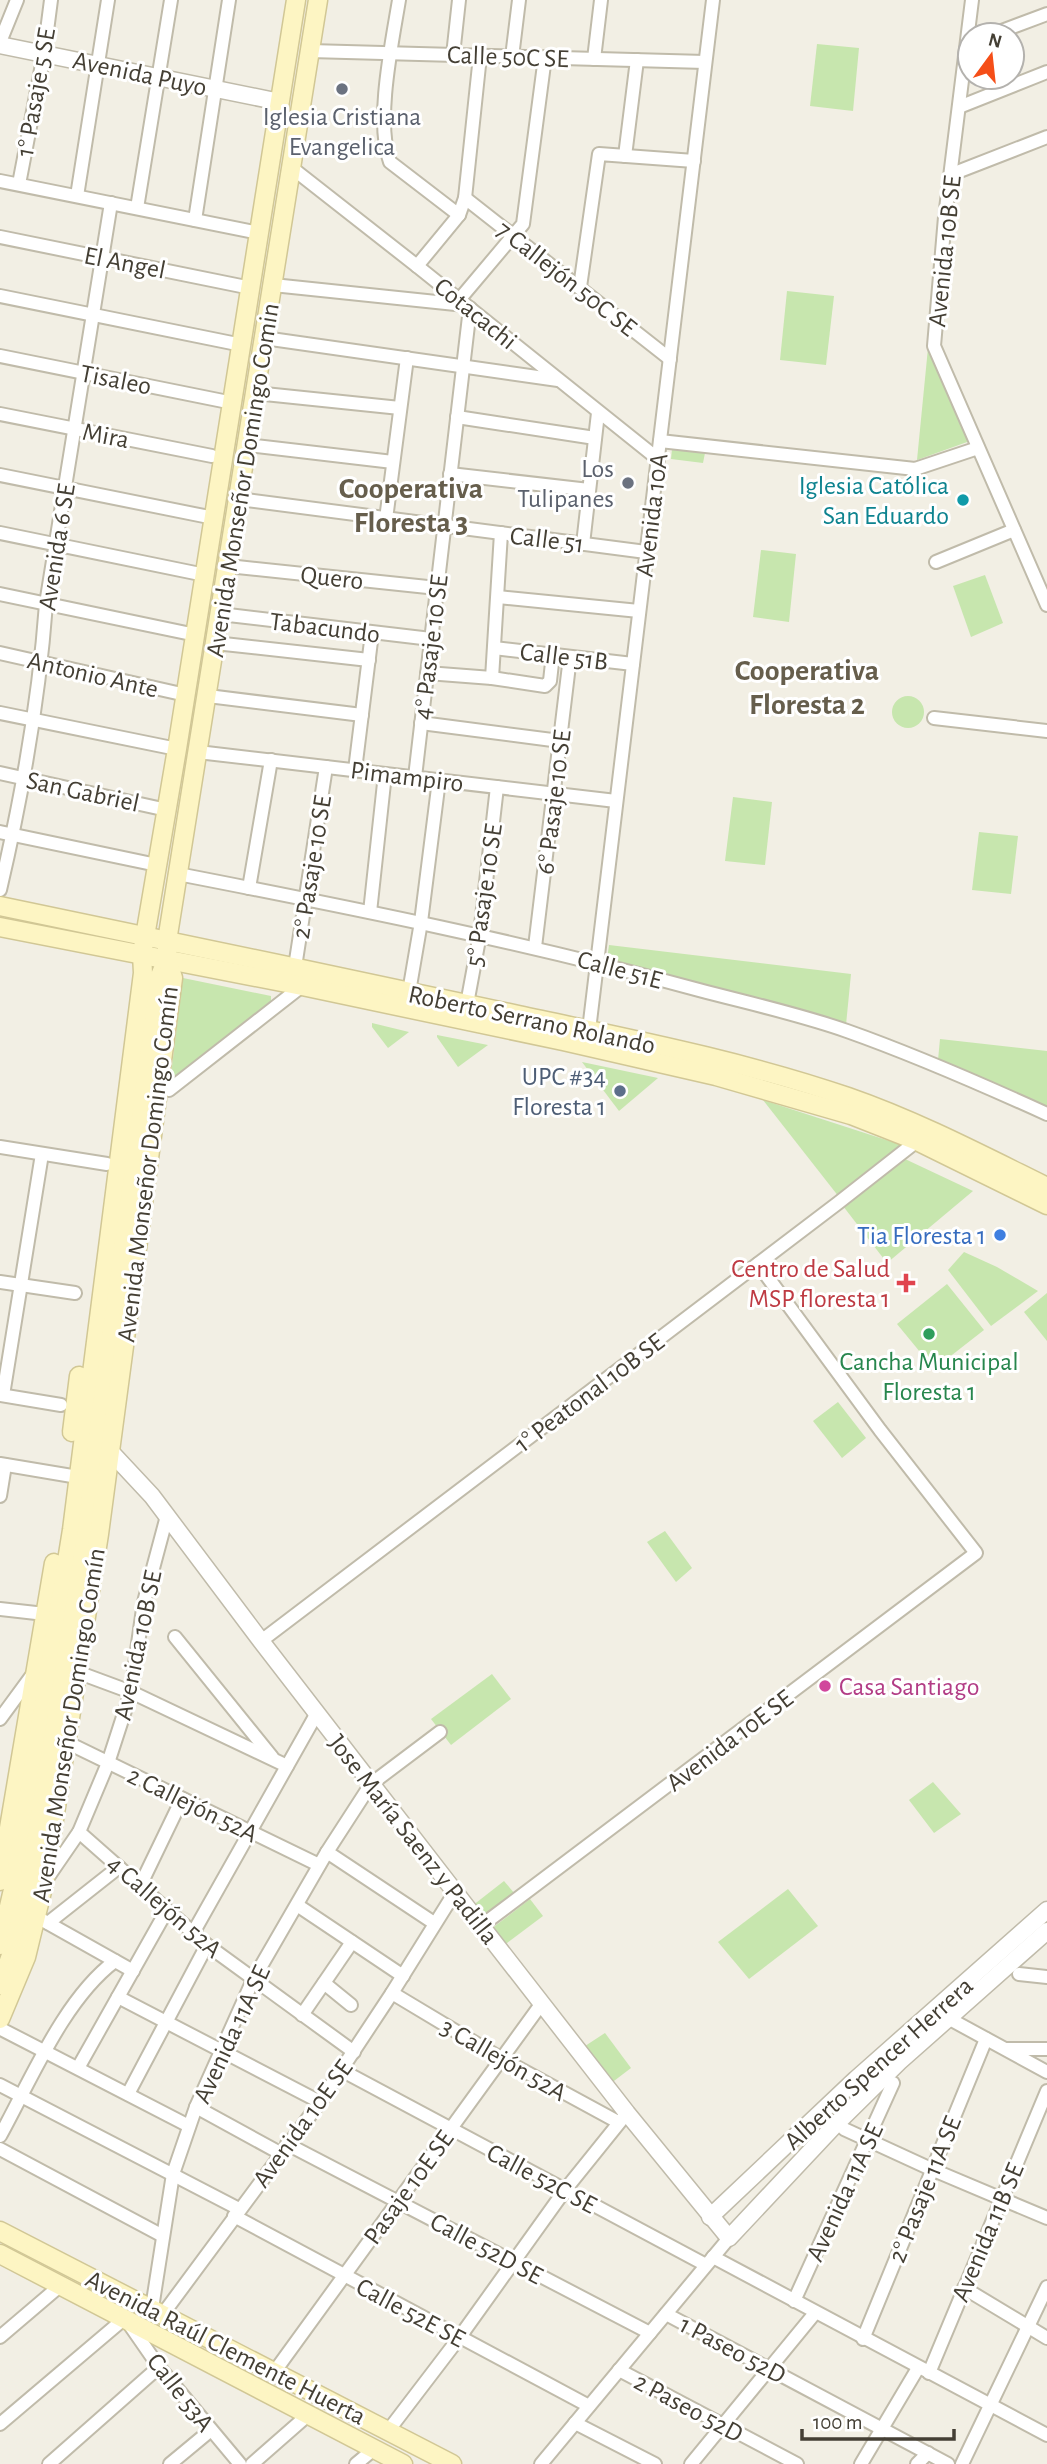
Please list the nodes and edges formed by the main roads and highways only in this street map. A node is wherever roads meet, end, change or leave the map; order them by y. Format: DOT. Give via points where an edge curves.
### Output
graph roads {
  1 [pos="296,0"];
  2 [pos="318,0"];
  3 [pos="0,905"];
  4 [pos="0,927"];
  5 [pos="143,945"];
  6 [pos="167,950"];
  7 [pos="1047,1187"];
  8 [pos="1047,1205"];
  9 [pos="104,1230"];
  10 [pos="103,1446"];
  11 [pos="73,1476"];
  12 [pos="31,1827"];
  13 [pos="0,1880"];
  14 [pos="0,1945"];
  15 [pos="6,1983"];
  16 [pos="2,2024"];
  17 [pos="0,2231"];
  18 [pos="0,2254"];
  19 [pos="403,2464"];
  20 [pos="452,2464"];
  1 -- 5 [label="main road, Avenida Monseñor Domingo Comin"];
  2 -- 6 [label="main road, Avenida Monseñor Domingo Comin"];
  3 -- 5 [label="main road, Roberto Serrano Rolando"];
  4 -- 5 [label="main road, Roberto Serrano Rolando"];
  5 -- 6 [label="main road, Roberto Serrano Rolando"];
  5 -- 9 [label="main road, Avenida Monseñor Domingo Comín" via="143,973"];
  5 -- 9 [label="main road, Avenida Monseñor Domingo Comín" via="132,971 107,1164"];
  6 -- 7 [label="main road, Roberto Serrano Rolando" via="295,968 692,1054 850,1098 939,1134"];
  6 -- 8 [label="main road, Roberto Serrano Rolando" via="302,986 716,1076 850,1115 917,1141"];
  6 -- 10 [label="main road, Avenida Monseñor Domingo Comín" via="160,976 138,1192"];
  9 -- 11 [label="main road, Avenida Monseñor Domingo Comín"];
  10 -- 12 [label="main road, Avenida Monseñor Domingo Comín"];
  10 -- 12 [label="main road, Avenida Monseñor Domingo Comín" via="99,1534 66,1742"];
  11 -- 12 [label="main road, Avenida Monseñor Domingo Comín" via="70,1544"];
  11 -- 12 [label="main road, Avenida Monseñor Domingo Comín" via="36,1671"];
  12 -- 13 [label="main road, Avenida Monseñor Domingo Comín"];
  12 -- 14 [label="main road, Avenida Monseñor Domingo Comín"];
  12 -- 15 [label="main road, Avenida Monseñor Domingo Comín" via="29,1883"];
  12 -- 15 [label="main road, Avenida Monseñor Domingo Comín" via="44,1883 42,1920"];
  15 -- 16 [label="main road, Avenida Monseñor Domingo Comín"];
  17 -- 20 [label="main road, Avenida Raúl Clemente Huerta"];
  18 -- 19 [label="main road, Avenida Raúl Clemente Huerta"];
}
